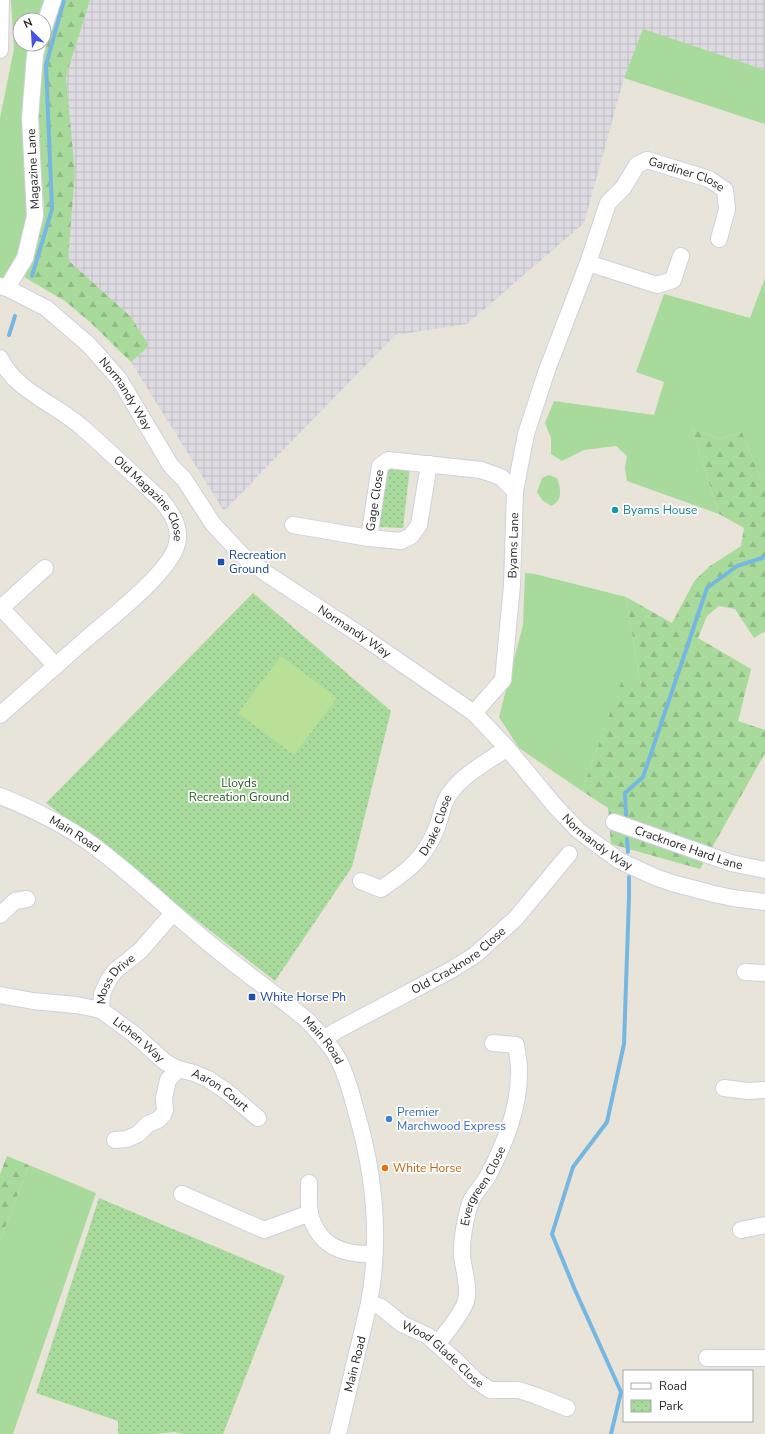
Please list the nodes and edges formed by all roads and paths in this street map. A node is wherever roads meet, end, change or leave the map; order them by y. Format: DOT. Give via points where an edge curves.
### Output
graph roads {
  1 [pos="1,0"];
  2 [pos="53,0"];
  3 [pos="49,12"];
  4 [pos="0,50"];
  5 [pos="35,52"];
  6 [pos="719,238"];
  7 [pos="681,256"];
  8 [pos="588,263"];
  9 [pos="3,287"];
  10 [pos="0,358"];
  11 [pos="548,370"];
  12 [pos="429,464"];
  13 [pos="515,491"];
  14 [pos="293,525"];
  15 [pos="369,538"];
  16 [pos="45,568"];
  17 [pos="56,666"];
  18 [pos="474,714"];
  19 [pos="0,715"];
  20 [pos="507,748"];
  21 [pos="0,796"];
  22 [pos="614,822"];
  23 [pos="569,854"];
  24 [pos="765,870"];
  25 [pos="361,881"];
  26 [pos="27,899"];
  27 [pos="765,902"];
  28 [pos="173,913"];
  29 [pos="0,915"];
  30 [pos="745,972"];
  31 [pos="765,973"];
  32 [pos="0,995"];
  33 [pos="101,1010"];
  34 [pos="324,1039"];
  35 [pos="493,1043"];
  36 [pos="178,1069"];
  37 [pos="724,1088"];
  38 [pos="765,1090"];
  39 [pos="258,1118"];
  40 [pos="115,1140"];
  41 [pos="309,1183"];
  42 [pos="182,1194"];
  43 [pos="310,1213"];
  44 [pos="765,1225"];
  45 [pos="741,1230"];
  46 [pos="374,1254"];
  47 [pos="369,1302"];
  48 [pos="438,1344"];
  49 [pos="707,1358"];
  50 [pos="765,1358"];
  51 [pos="567,1408"];
  52 [pos="338,1434"];
  1 -- 4 [label="street"];
  2 -- 3 [label="street"];
  5 -- 9 [label="street, Magazine Lane" via="30,118 35,216 25,258"];
  6 -- 8 [label="street, Gardiner Close" via="727,209 725,190 709,180 647,160 637,165 623,188 608,204"];
  7 -- 8 [label="street" via="673,280 658,285"];
  8 -- 11 [label="street, Gardiner Close"];
  9 -- 18 [label="street, Normandy Way" via="46,308 89,345 119,379 171,466 184,479 213,524 243,556"];
  10 -- 17 [label="street, Old Magazine Close" via="7,371 21,384 83,428 161,500 178,531 172,556 157,575"];
  11 -- 13 [label="street, Byams Lane" via="526,434"];
  12 -- 13 [label="street, Gage Close" via="488,472 502,477"];
  12 -- 15 [label="street, Gage Close" via="418,525 411,536 401,541"];
  12 -- 15 [label="street, Gage Close" via="388,460 380,466"];
  13 -- 18 [label="street, Byams Lane" via="512,585 503,680"];
  14 -- 15 [label="street, Gage Close"];
  16 -- 17 [label="street" via="1,608"];
  17 -- 19 [label="street, Old Magazine Close"];
  18 -- 20 [label="street, Normandy Way"];
  20 -- 25 [label="street, Drake Close" via="453,789 441,810 436,831 424,854 410,868 381,889"];
  20 -- 27 [label="street, Normandy Way" via="573,825 620,861 672,883 733,898"];
  21 -- 28 [label="street, Main Road" via="78,835 108,857"];
  22 -- 24 [label="street, Cracknore Hard Lane" via="731,863"];
  23 -- 34 [label="street, Old Cracknore Close" via="516,918 475,955"];
  26 -- 29 [label="street" via="15,901"];
  28 -- 33 [label="street, Moss Drive" via="140,951 109,979 102,994"];
  28 -- 34 [label="street, Main Road" via="234,964 298,1012"];
  30 -- 31 [label="street"];
  32 -- 33 [label="street, Moss Drive"];
  33 -- 36 [label="street, Lichen Way" via="135,1035 165,1062"];
  34 -- 46 [label="street, Main Road" via="338,1059 348,1082 364,1139 372,1192"];
  35 -- 48 [label="street, Evergreen Close" via="516,1045 519,1069 517,1098 510,1126 499,1153 487,1178 471,1201 462,1254 466,1300"];
  36 -- 39 [label="street, Aaron Court" via="208,1079"];
  36 -- 40 [label="street" via="168,1080 163,1115 138,1134 127,1139"];
  37 -- 38 [label="street"];
  41 -- 43 [label="street"];
  42 -- 43 [label="street" via="264,1230"];
  43 -- 46 [label="street" via="317,1231 327,1243 355,1254"];
  44 -- 45 [label="street"];
  46 -- 47 [label="street, Main Road"];
  47 -- 48 [label="street, Wood Glade Close"];
  47 -- 52 [label="street, Main Road"];
  48 -- 51 [label="street, Wood Glade Close" via="474,1379 490,1390 519,1390"];
  49 -- 50 [label="street"];
}
